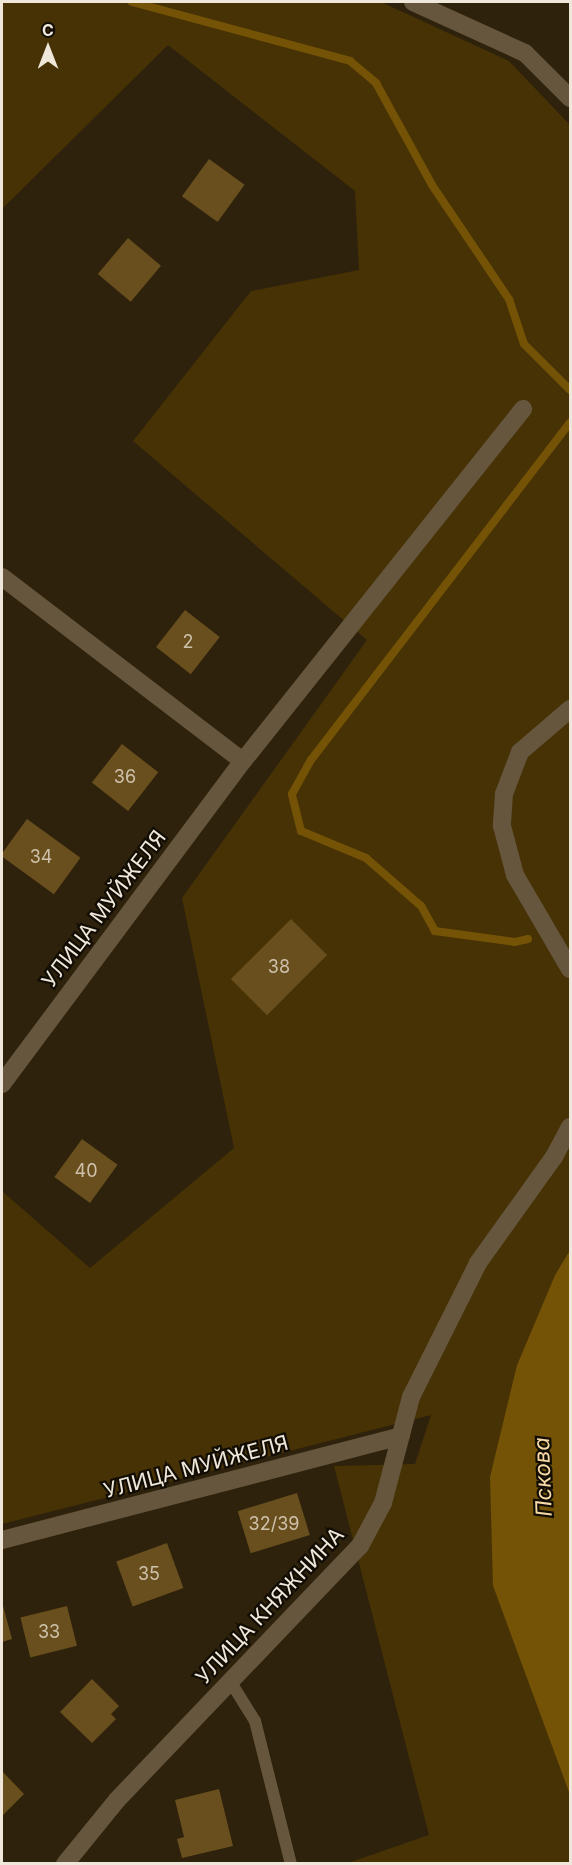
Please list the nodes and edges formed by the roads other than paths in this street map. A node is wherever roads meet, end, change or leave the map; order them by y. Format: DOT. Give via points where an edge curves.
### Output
graph roads {
  1 [pos="413,2"];
  2 [pos="570,98"];
  3 [pos="523,409"];
  4 [pos="2,577"];
  5 [pos="570,709"];
  6 [pos="243,761"];
  7 [pos="570,969"];
  8 [pos="2,1084"];
  9 [pos="570,1127"];
  10 [pos="401,1436"];
  11 [pos="2,1540"];
  12 [pos="230,1681"];
  13 [pos="65,1863"];
  14 [pos="291,1863"];
  1 -- 2 [label="street" via="525,53"];
  3 -- 6 [label="street, УЛИЦА МУЙЖЕЛЯ"];
  4 -- 6 [label="street"];
  5 -- 7 [label="street" via="520,752 504,794 502,826 515,875"];
  6 -- 8 [label="street, УЛИЦА МУЙЖЕЛЯ"];
  9 -- 10 [label="street, УЛИЦА КНЯЖНИНА" via="554,1157 478,1263 411,1397"];
  10 -- 11 [label="street, УЛИЦА МУЙЖЕЛЯ"];
  10 -- 12 [label="street, УЛИЦА КНЯЖНИНА" via="383,1503 360,1546"];
  12 -- 13 [label="street, УЛИЦА КНЯЖНИНА" via="117,1800"];
  12 -- 14 [label="lane" via="255,1721"];
}
